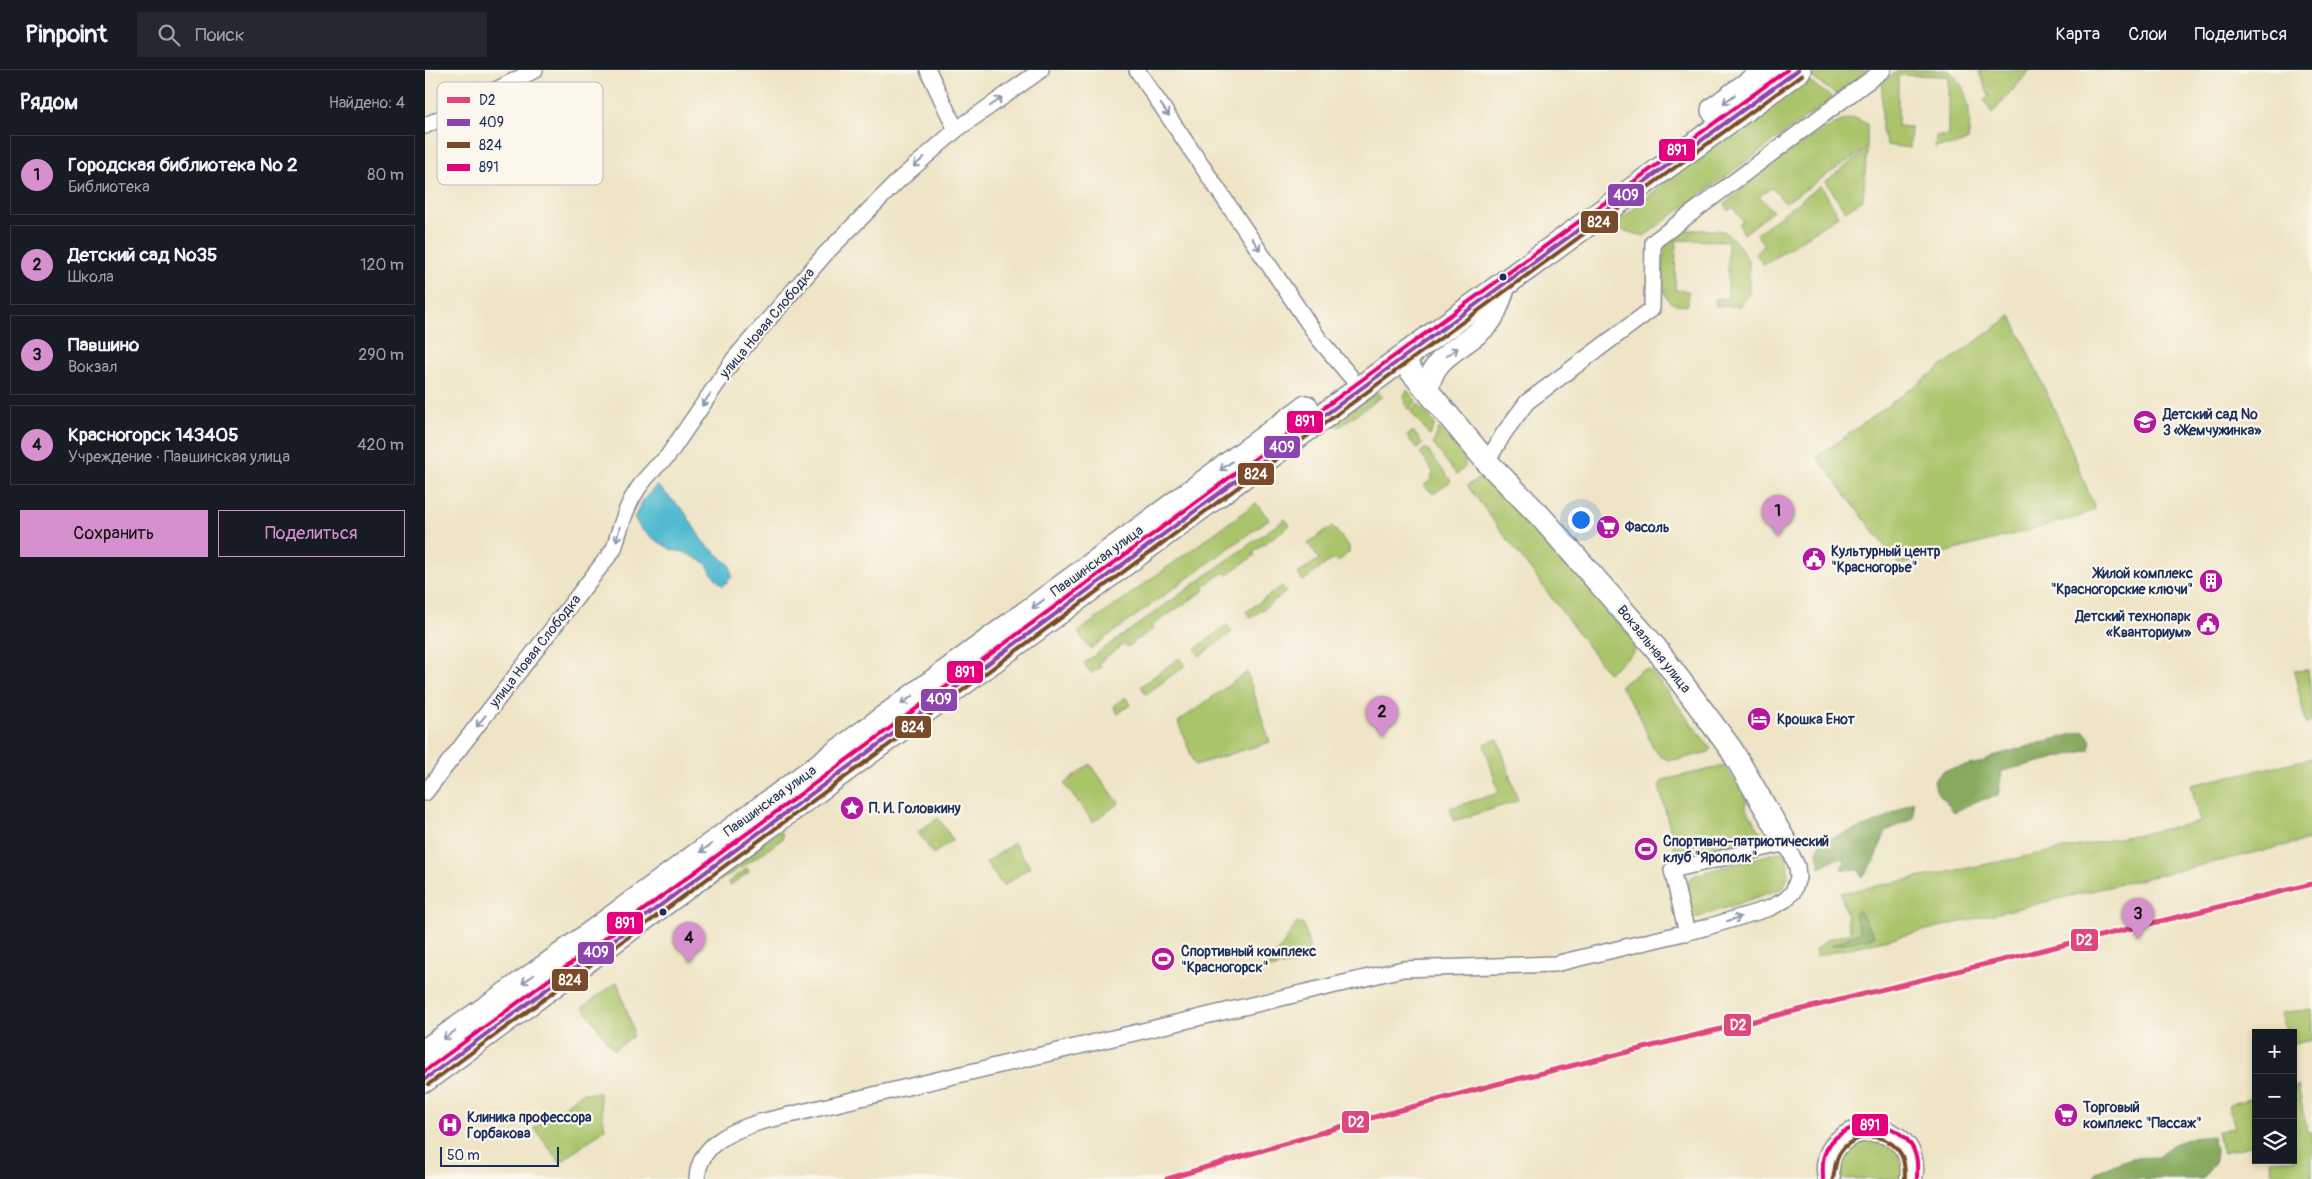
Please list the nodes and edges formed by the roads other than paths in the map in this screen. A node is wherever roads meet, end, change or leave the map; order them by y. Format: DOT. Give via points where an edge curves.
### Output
graph roads {
  1 [pos="535,70"];
  2 [pos="928,70"];
  3 [pos="1041,70"];
  4 [pos="1137,70"];
  5 [pos="1883,70"];
  6 [pos="1786,72"];
  7 [pos="511,82"];
  8 [pos="437,120"];
  9 [pos="425,126"];
  10 [pos="956,130"];
  11 [pos="1506,282"];
  12 [pos="1396,352"];
  13 [pos="1350,376"];
  14 [pos="1427,391"];
  15 [pos="1487,462"];
  16 [pos="425,793"];
  17 [pos="1786,843"];
  18 [pos="1687,933"];
  19 [pos="425,1052"];
  20 [pos="425,1079"];
  21 [pos="1828,1178"];
  22 [pos="697,1179"];
  23 [pos="1911,1179"];
  1 -- 7 [label="street"];
  2 -- 10 [label="street"];
  10 -- 3 [label="street, улица Новая Слободка, one-way"];
  4 -- 13 [label="street, one-way" via="1319,338"];
  5 -- 15 [label="street" via="1653,242 1652,309 1527,402 1503,433"];
  6 -- 11 [label="main road, Павшинская улица"];
  6 -- 12 [label="main road, Павшинская улица, one-way"];
  8 -- 9 [label="street"];
  10 -- 16 [label="street, улица Новая Слободка, one-way" via="899,180 826,253 734,358 667,457 637,490 624,513 615,549"];
  11 -- 12 [label="main road, Павшинская улица"];
  14 -- 11 [label="street, one-way" via="1433,368 1491,320"];
  12 -- 13 [label="main road, Павшинская улица"];
  12 -- 14 [label="street, Вокзальная улица"];
  12 -- 20 [label="main road, Павшинская улица"];
  13 -- 19 [label="main road, Павшинская улица, one-way" via="553,962"];
  14 -- 15 [label="street, Вокзальная улица"];
  15 -- 17 [label="street, Вокзальная улица" via="1541,516 1655,647 1731,749"];
  18 -- 17 [label="street, one-way" via="1770,908 1785,900 1793,892 1798,878 1797,866"];
  17 -- 18 [label="street" via="1671,870"];
  18 -- 22 [label="street" via="1555,964 1403,969 761,1122 737,1129 715,1143 704,1154"];
  21 -- 23 [label="street" via="1831,1155 1840,1143 1852,1134 1872,1130 1891,1135 1903,1145 1910,1158"];
}
